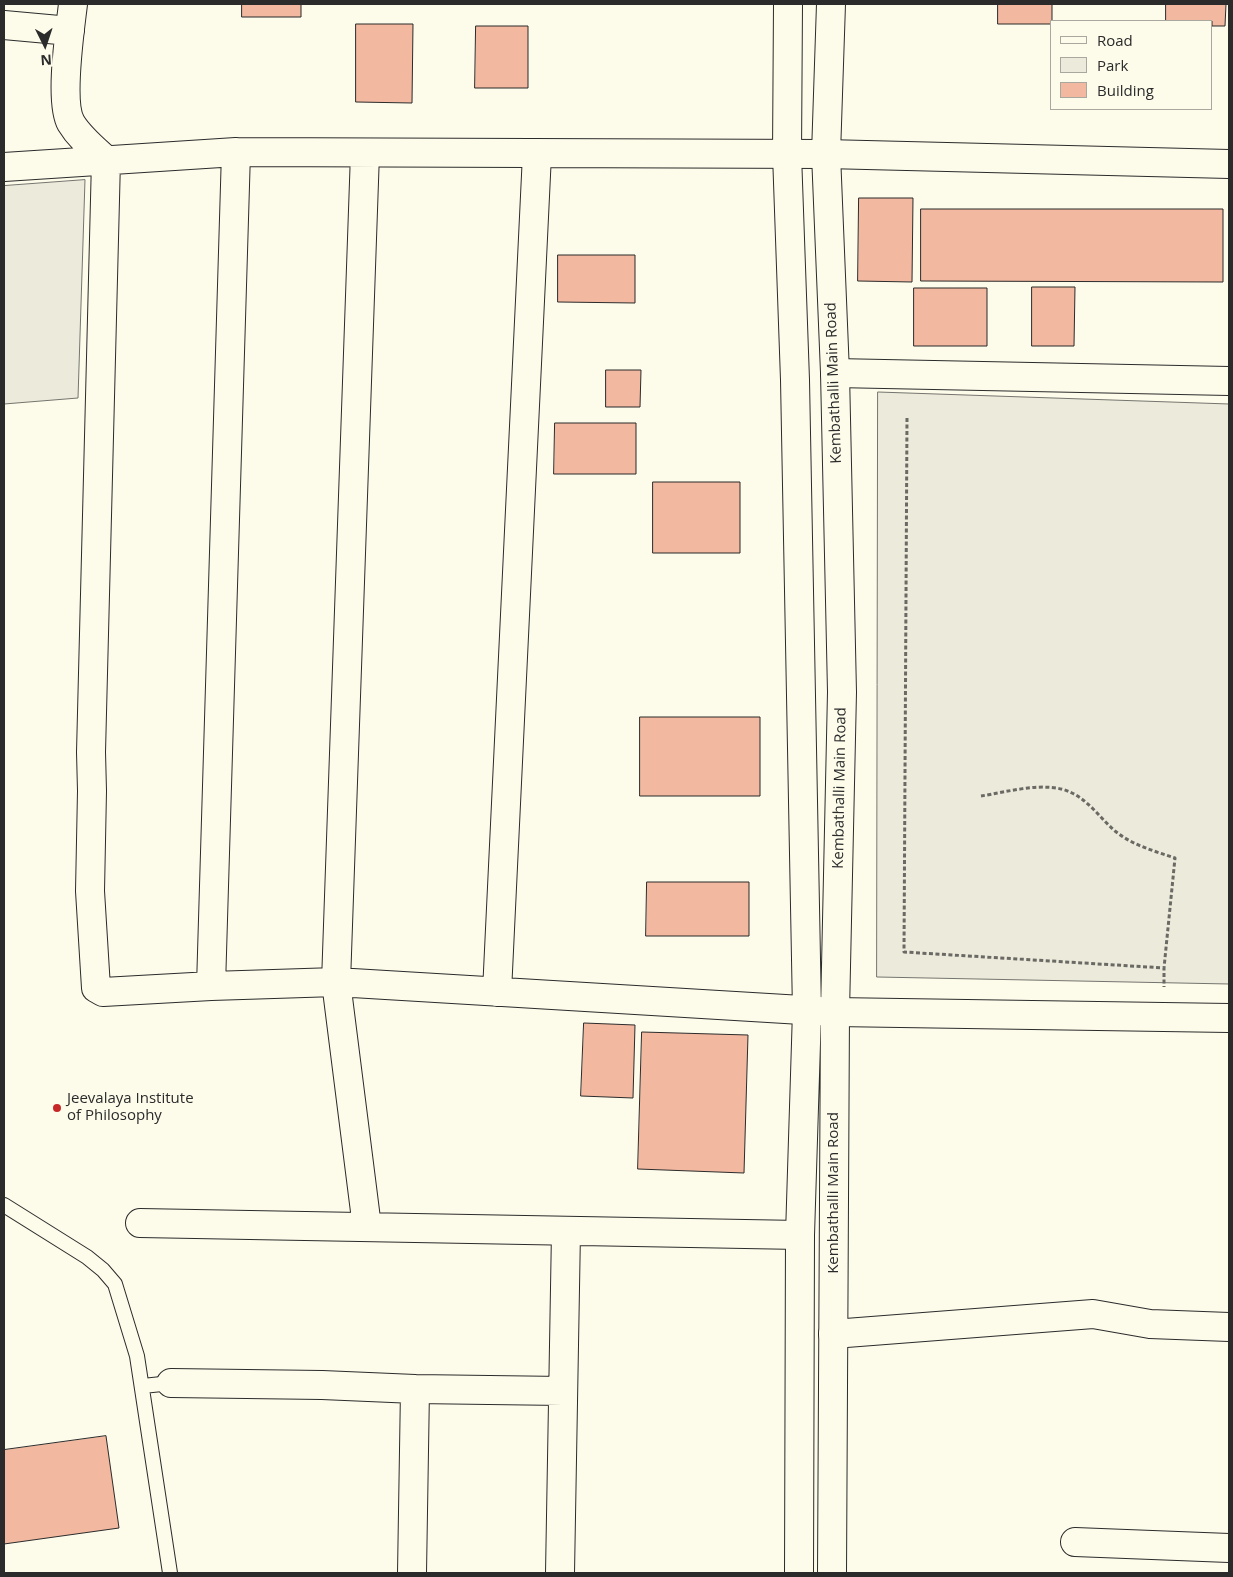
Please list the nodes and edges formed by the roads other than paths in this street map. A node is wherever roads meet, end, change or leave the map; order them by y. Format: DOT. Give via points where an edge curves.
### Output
graph roads {
  1 [pos="73,4"];
  2 [pos="788,4"];
  3 [pos="831,4"];
  4 [pos="4,25"];
  5 [pos="70,31"];
  6 [pos="236,152"];
  7 [pos="365,153"];
  8 [pos="537,154"];
  9 [pos="787,154"];
  10 [pos="826,154"];
  11 [pos="106,160"];
  12 [pos="1229,164"];
  13 [pos="4,167"];
  14 [pos="835,373"];
  15 [pos="1229,381"];
  16 [pos="336,982"];
  17 [pos="211,986"];
  18 [pos="497,992"];
  19 [pos="807,1011"];
  20 [pos="835,1012"];
  21 [pos="1229,1018"];
  22 [pos="4,1205"];
  23 [pos="140,1223"];
  24 [pos="366,1227"];
  25 [pos="566,1231"];
  26 [pos="800,1235"];
  27 [pos="1229,1327"];
  28 [pos="833,1334"];
  29 [pos="170,1383"];
  30 [pos="142,1386"];
  31 [pos="415,1389"];
  32 [pos="563,1391"];
  33 [pos="1075,1542"];
  34 [pos="1229,1548"];
  35 [pos="170,1573"];
  36 [pos="412,1573"];
  37 [pos="560,1573"];
  38 [pos="799,1573"];
  39 [pos="832,1573"];
  1 -- 5 [label="street"];
  2 -- 9 [label="street, Kembathalli Main Road"];
  3 -- 10 [label="street, Kembathalli Main Road"];
  4 -- 5 [label="street"];
  5 -- 11 [label="street" via="66,99 70,122 83,140"];
  6 -- 7 [label="street"];
  6 -- 11 [label="street"];
  6 -- 17 [label="street"];
  7 -- 8 [label="street"];
  7 -- 16 [label="street"];
  8 -- 9 [label="street"];
  8 -- 18 [label="street"];
  9 -- 10 [label="street"];
  9 -- 19 [label="street, Kembathalli Main Road" via="795,380"];
  10 -- 12 [label="street"];
  10 -- 14 [label="street, Kembathalli Main Road"];
  11 -- 13 [label="street"];
  11 -- 17 [label="street" via="91,752 90,891 96,988 103,992"];
  14 -- 15 [label="street"];
  14 -- 20 [label="street, Kembathalli Main Road" via="842,692"];
  16 -- 17 [label="street"];
  16 -- 18 [label="street"];
  16 -- 24 [label="street"];
  18 -- 19 [label="street"];
  19 -- 20 [label="street"];
  19 -- 26 [label="street, Kembathalli Main Road"];
  20 -- 21 [label="street"];
  20 -- 28 [label="street, Kembathalli Main Road"];
  22 -- 30 [label="lane" via="87,1257 115,1284 127,1318"];
  23 -- 24 [label="street"];
  24 -- 25 [label="street"];
  25 -- 26 [label="street"];
  25 -- 32 [label="street"];
  26 -- 38 [label="street, Kembathalli Main Road"];
  27 -- 28 [label="street" via="1150,1324 1093,1314"];
  28 -- 39 [label="street, Kembathalli Main Road"];
  29 -- 30 [label="lane"];
  29 -- 31 [label="street"];
  30 -- 35 [label="lane"];
  31 -- 32 [label="street"];
  31 -- 36 [label="street"];
  32 -- 37 [label="street"];
  33 -- 34 [label="street"];
}
